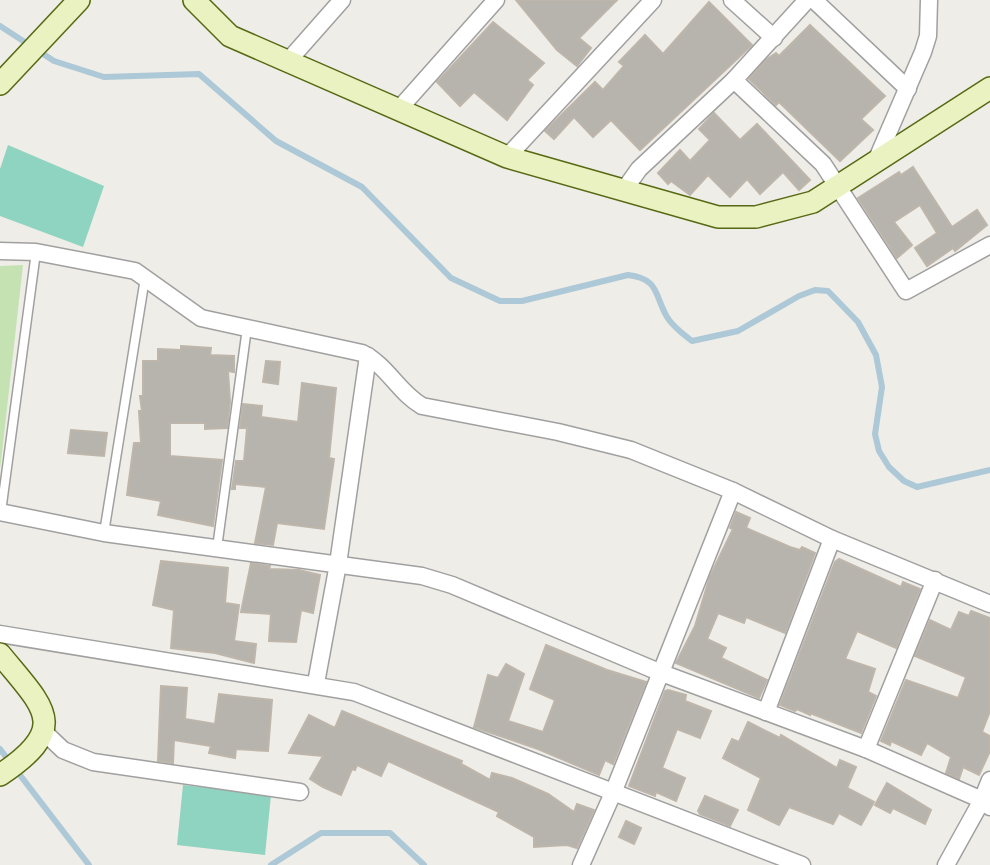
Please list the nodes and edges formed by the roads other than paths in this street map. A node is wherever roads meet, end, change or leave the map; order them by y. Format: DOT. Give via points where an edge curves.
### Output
graph roads {
  1 [pos="79,0"];
  2 [pos="194,0"];
  3 [pos="342,0"];
  4 [pos="496,0"];
  5 [pos="653,0"];
  6 [pos="732,0"];
  7 [pos="807,0"];
  8 [pos="814,0"];
  9 [pos="929,0"];
  10 [pos="774,38"];
  11 [pos="289,60"];
  12 [pos="734,80"];
  13 [pos="0,84"];
  14 [pos="990,88"];
  15 [pos="908,89"];
  16 [pos="399,109"];
  17 [pos="507,157"];
  18 [pos="876,161"];
  19 [pos="837,186"];
  20 [pos="624,190"];
  21 [pos="990,245"];
  22 [pos="0,251"];
  23 [pos="36,252"];
  24 [pos="145,278"];
  25 [pos="247,328"];
  26 [pos="368,356"];
  27 [pos="733,491"];
  28 [pos="1,512"];
  29 [pos="104,533"];
  30 [pos="832,539"];
  31 [pos="216,548"];
  32 [pos="338,564"];
  33 [pos="935,580"];
  34 [pos="990,604"];
  35 [pos="0,634"];
  36 [pos="0,653"];
  37 [pos="659,673"];
  38 [pos="316,683"];
  39 [pos="766,712"];
  40 [pos="39,739"];
  41 [pos="866,749"];
  42 [pos="0,775"];
  43 [pos="990,780"];
  44 [pos="300,792"];
  45 [pos="613,793"];
  46 [pos="987,803"];
  47 [pos="581,865"];
  48 [pos="802,865"];
  49 [pos="946,865"];
  1 -- 13 [label="street"];
  2 -- 11 [label="street" via="230,36"];
  3 -- 11 [label="street"];
  4 -- 16 [label="street"];
  5 -- 17 [label="street"];
  6 -- 10 [label="street"];
  7 -- 10 [label="street"];
  8 -- 15 [label="street"];
  9 -- 15 [label="street" via="928,36"];
  10 -- 12 [label="street"];
  11 -- 16 [label="street"];
  12 -- 19 [label="street" via="823,164"];
  12 -- 20 [label="street" via="639,169"];
  14 -- 18 [label="street"];
  15 -- 18 [label="street"];
  16 -- 17 [label="street"];
  17 -- 20 [label="street"];
  18 -- 19 [label="street"];
  19 -- 20 [label="street" via="813,202 737,218 706,214"];
  19 -- 21 [label="street" via="906,291"];
  22 -- 23 [label="street"];
  23 -- 24 [label="street" via="135,271"];
  23 -- 28 [label="lane"];
  24 -- 25 [label="street" via="201,318"];
  24 -- 29 [label="lane"];
  25 -- 26 [label="street"];
  25 -- 31 [label="lane"];
  26 -- 27 [label="street" via="380,362 406,397 422,407 631,450"];
  26 -- 32 [label="street"];
  27 -- 30 [label="street"];
  27 -- 37 [label="street"];
  28 -- 29 [label="street"];
  29 -- 31 [label="street"];
  30 -- 33 [label="street"];
  30 -- 39 [label="street"];
  31 -- 32 [label="street"];
  32 -- 37 [label="street" via="452,585"];
  32 -- 38 [label="street"];
  33 -- 34 [label="street"];
  33 -- 41 [label="street"];
  35 -- 38 [label="street"];
  36 -- 40 [label="street" via="41,708"];
  37 -- 39 [label="street"];
  37 -- 45 [label="street"];
  38 -- 45 [label="street" via="388,704"];
  39 -- 41 [label="street"];
  40 -- 42 [label="street"];
  40 -- 44 [label="street" via="93,762"];
  41 -- 46 [label="street"];
  43 -- 46 [label="street"];
  45 -- 47 [label="street"];
  45 -- 48 [label="street"];
  46 -- 49 [label="street"];
}
